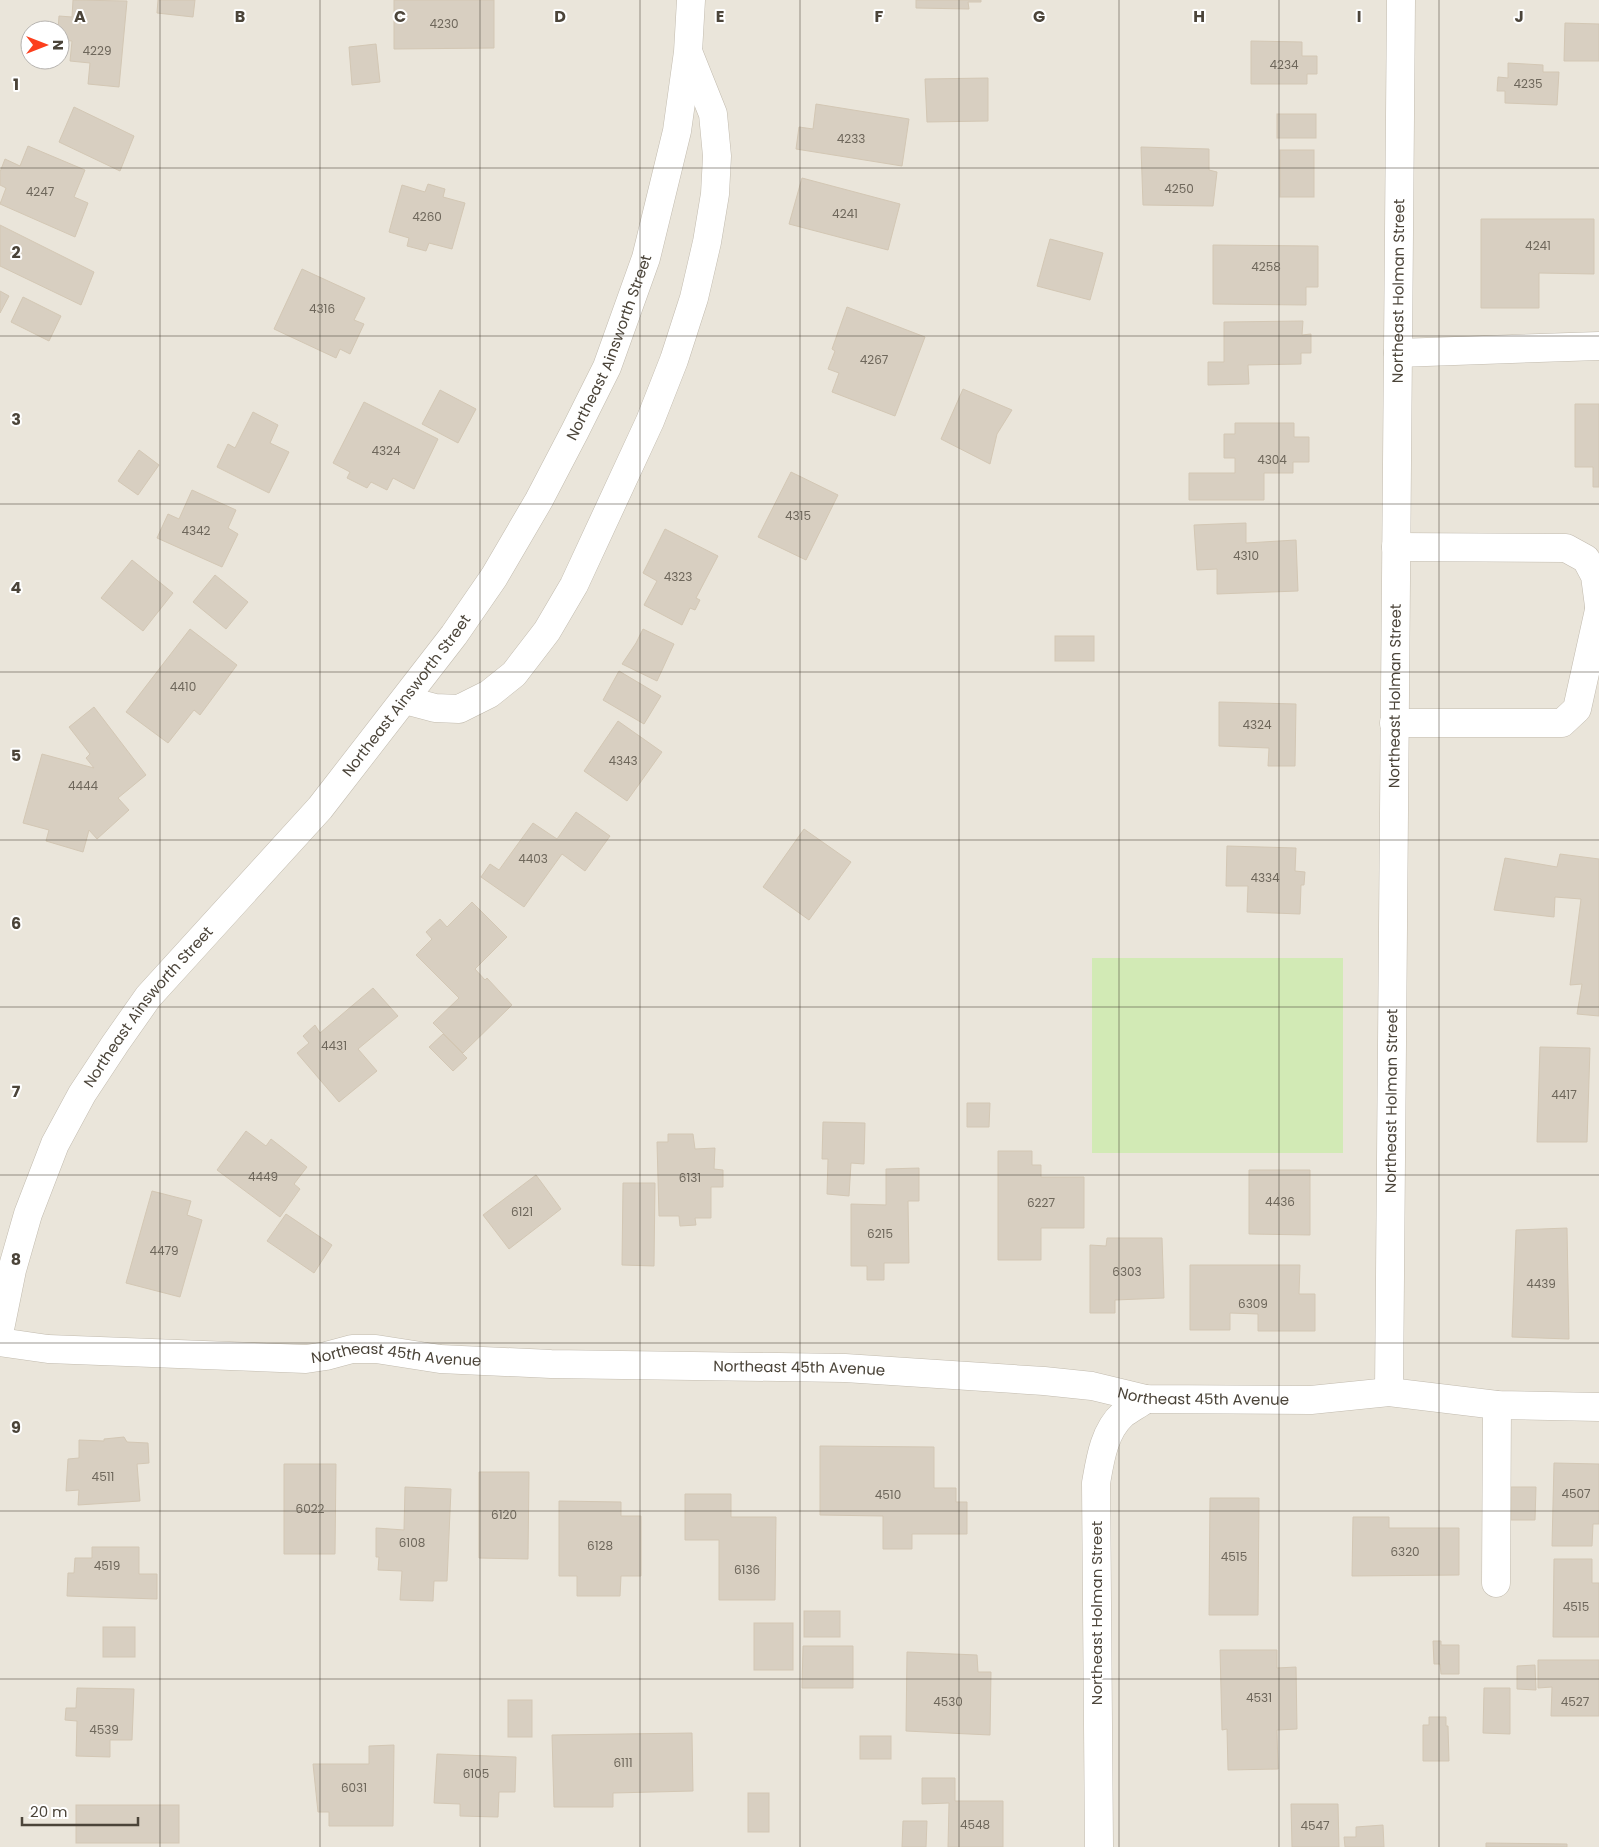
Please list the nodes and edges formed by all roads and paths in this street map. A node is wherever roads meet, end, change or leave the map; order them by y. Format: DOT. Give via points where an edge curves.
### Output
graph roads {
  1 [pos="691,0"];
  2 [pos="1401,0"];
  3 [pos="688,52"];
  4 [pos="1599,346"];
  5 [pos="1398,353"];
  6 [pos="1396,547"];
  7 [pos="1599,606"];
  8 [pos="1599,610"];
  9 [pos="405,700"];
  10 [pos="1394,723"];
  11 [pos="0,1329"];
  12 [pos="0,1342"];
  13 [pos="1389,1392"];
  14 [pos="1146,1399"];
  15 [pos="1497,1405"];
  16 [pos="1599,1408"];
  17 [pos="1496,1582"];
  18 [pos="1099,1847"];
  1 -- 3 [label="street, Northeast Ainsworth Street"];
  2 -- 5 [label="street, Northeast Holman Street"];
  3 -- 9 [label="street, Northeast Ainsworth Street" via="677,131 662,197 646,258 607,367 539,500 494,577"];
  3 -- 9 [label="street" via="713,114 717,156 715,194 694,298 650,421 574,585 547,631 514,674 488,694 459,709 435,708"];
  4 -- 5 [label="street"];
  5 -- 6 [label="street, Northeast Holman Street"];
  6 -- 7 [label="street" via="1566,548 1586,559 1596,576"];
  6 -- 10 [label="street, Northeast Holman Street"];
  8 -- 10 [label="street" via="1577,709 1562,723"];
  9 -- 11 [label="street, Northeast Ainsworth Street" via="320,808 148,997 82,1094 55,1144 28,1214"];
  10 -- 13 [label="street, Northeast Holman Street"];
  12 -- 14 [label="street, Northeast 45th Avenue" via="48,1348 306,1358 352,1348 376,1348 440,1359 532,1363 845,1368 1044,1381 1092,1386"];
  13 -- 14 [label="street, Northeast 45th Avenue" via="1311,1400"];
  13 -- 15 [label="street, Northeast 45th Avenue"];
  14 -- 18 [label="street, Northeast Holman Street" via="1122,1415 1108,1435 1096,1483"];
  15 -- 16 [label="street, Northeast 45th Avenue"];
  15 -- 17 [label="street"];
}
